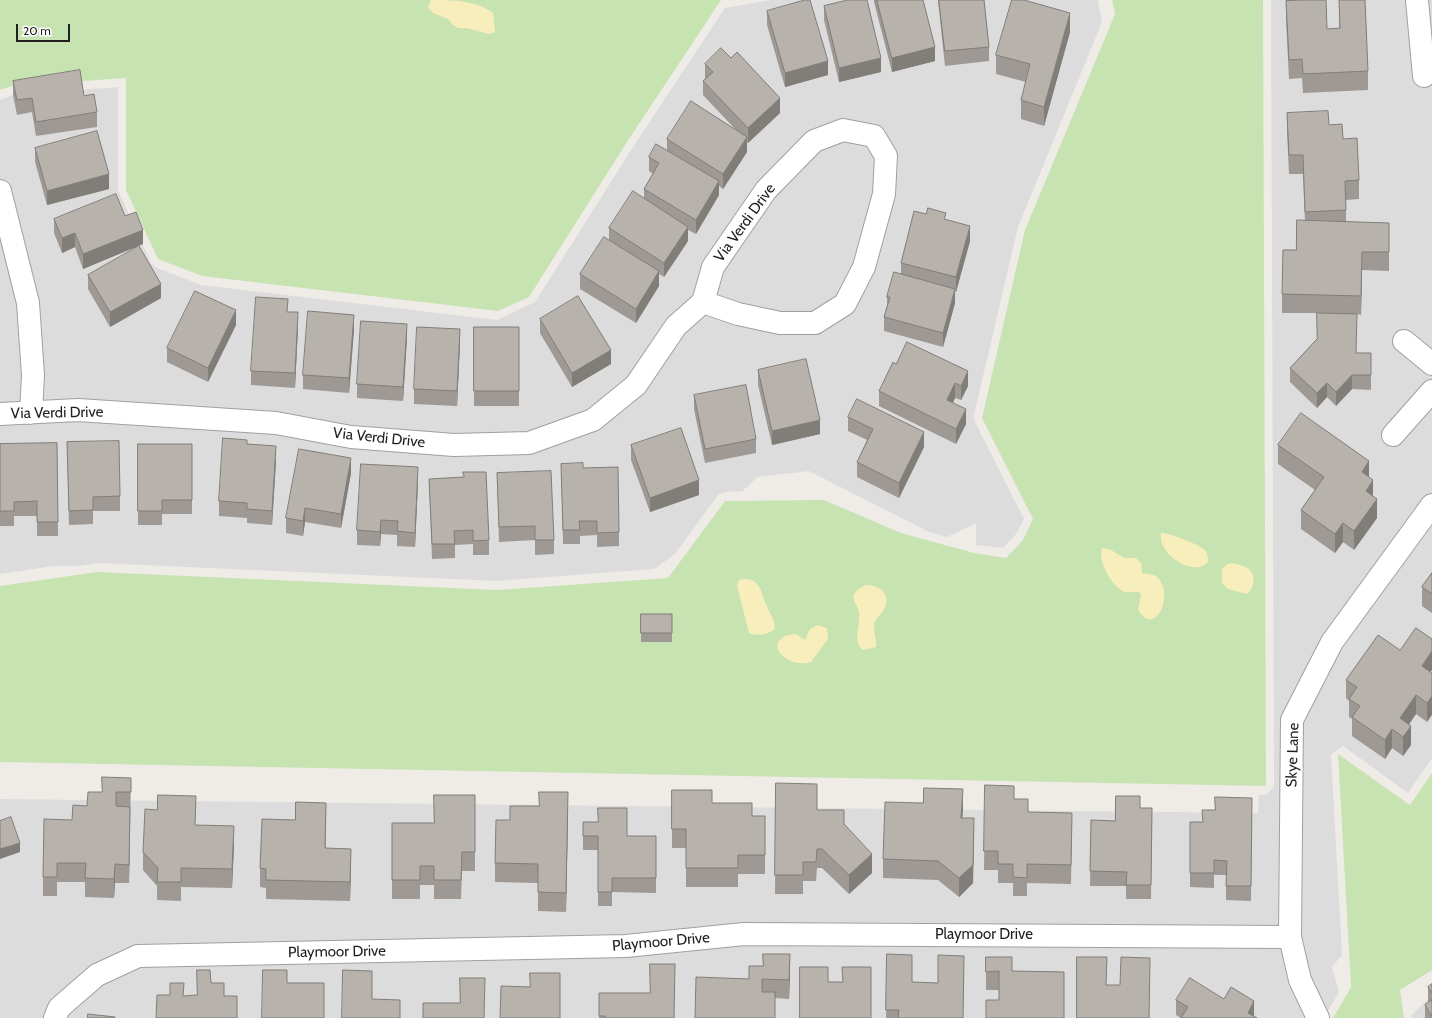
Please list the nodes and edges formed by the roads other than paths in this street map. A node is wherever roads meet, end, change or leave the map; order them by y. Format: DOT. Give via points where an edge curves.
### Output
graph roads {
  1 [pos="1417,0"];
  2 [pos="1424,76"];
  3 [pos="0,191"];
  4 [pos="5,231"];
  5 [pos="703,302"];
  6 [pos="1404,341"];
  7 [pos="1432,364"];
  8 [pos="1432,392"];
  9 [pos="30,413"];
  10 [pos="0,414"];
  11 [pos="1393,435"];
  12 [pos="1432,505"];
  13 [pos="1290,937"];
  14 [pos="55,1018"];
  15 [pos="1318,1018"];
  1 -- 2 [label="street"];
  3 -- 4 [label="street"];
  4 -- 9 [label="street" via="28,303 33,375"];
  5 -- 5 [label="street, Via Verdi Drive" via="738,314 780,323 815,323 845,304 864,267 884,194 886,156 874,136 843,130 814,141 766,190 713,267"];
  5 -- 9 [label="street, Via Verdi Drive" via="676,326 636,385 593,420 529,443 454,445 351,438 276,423 78,410"];
  6 -- 7 [label="street"];
  8 -- 11 [label="street"];
  9 -- 10 [label="street, Via Verdi Drive"];
  12 -- 13 [label="street, Skye Lane" via="1332,642 1292,720"];
  13 -- 14 [label="street, Playmoor Drive" via="744,934 626,946 138,956 97,975 60,1008"];
  13 -- 15 [label="street, Skye Lane" via="1300,980"];
}
